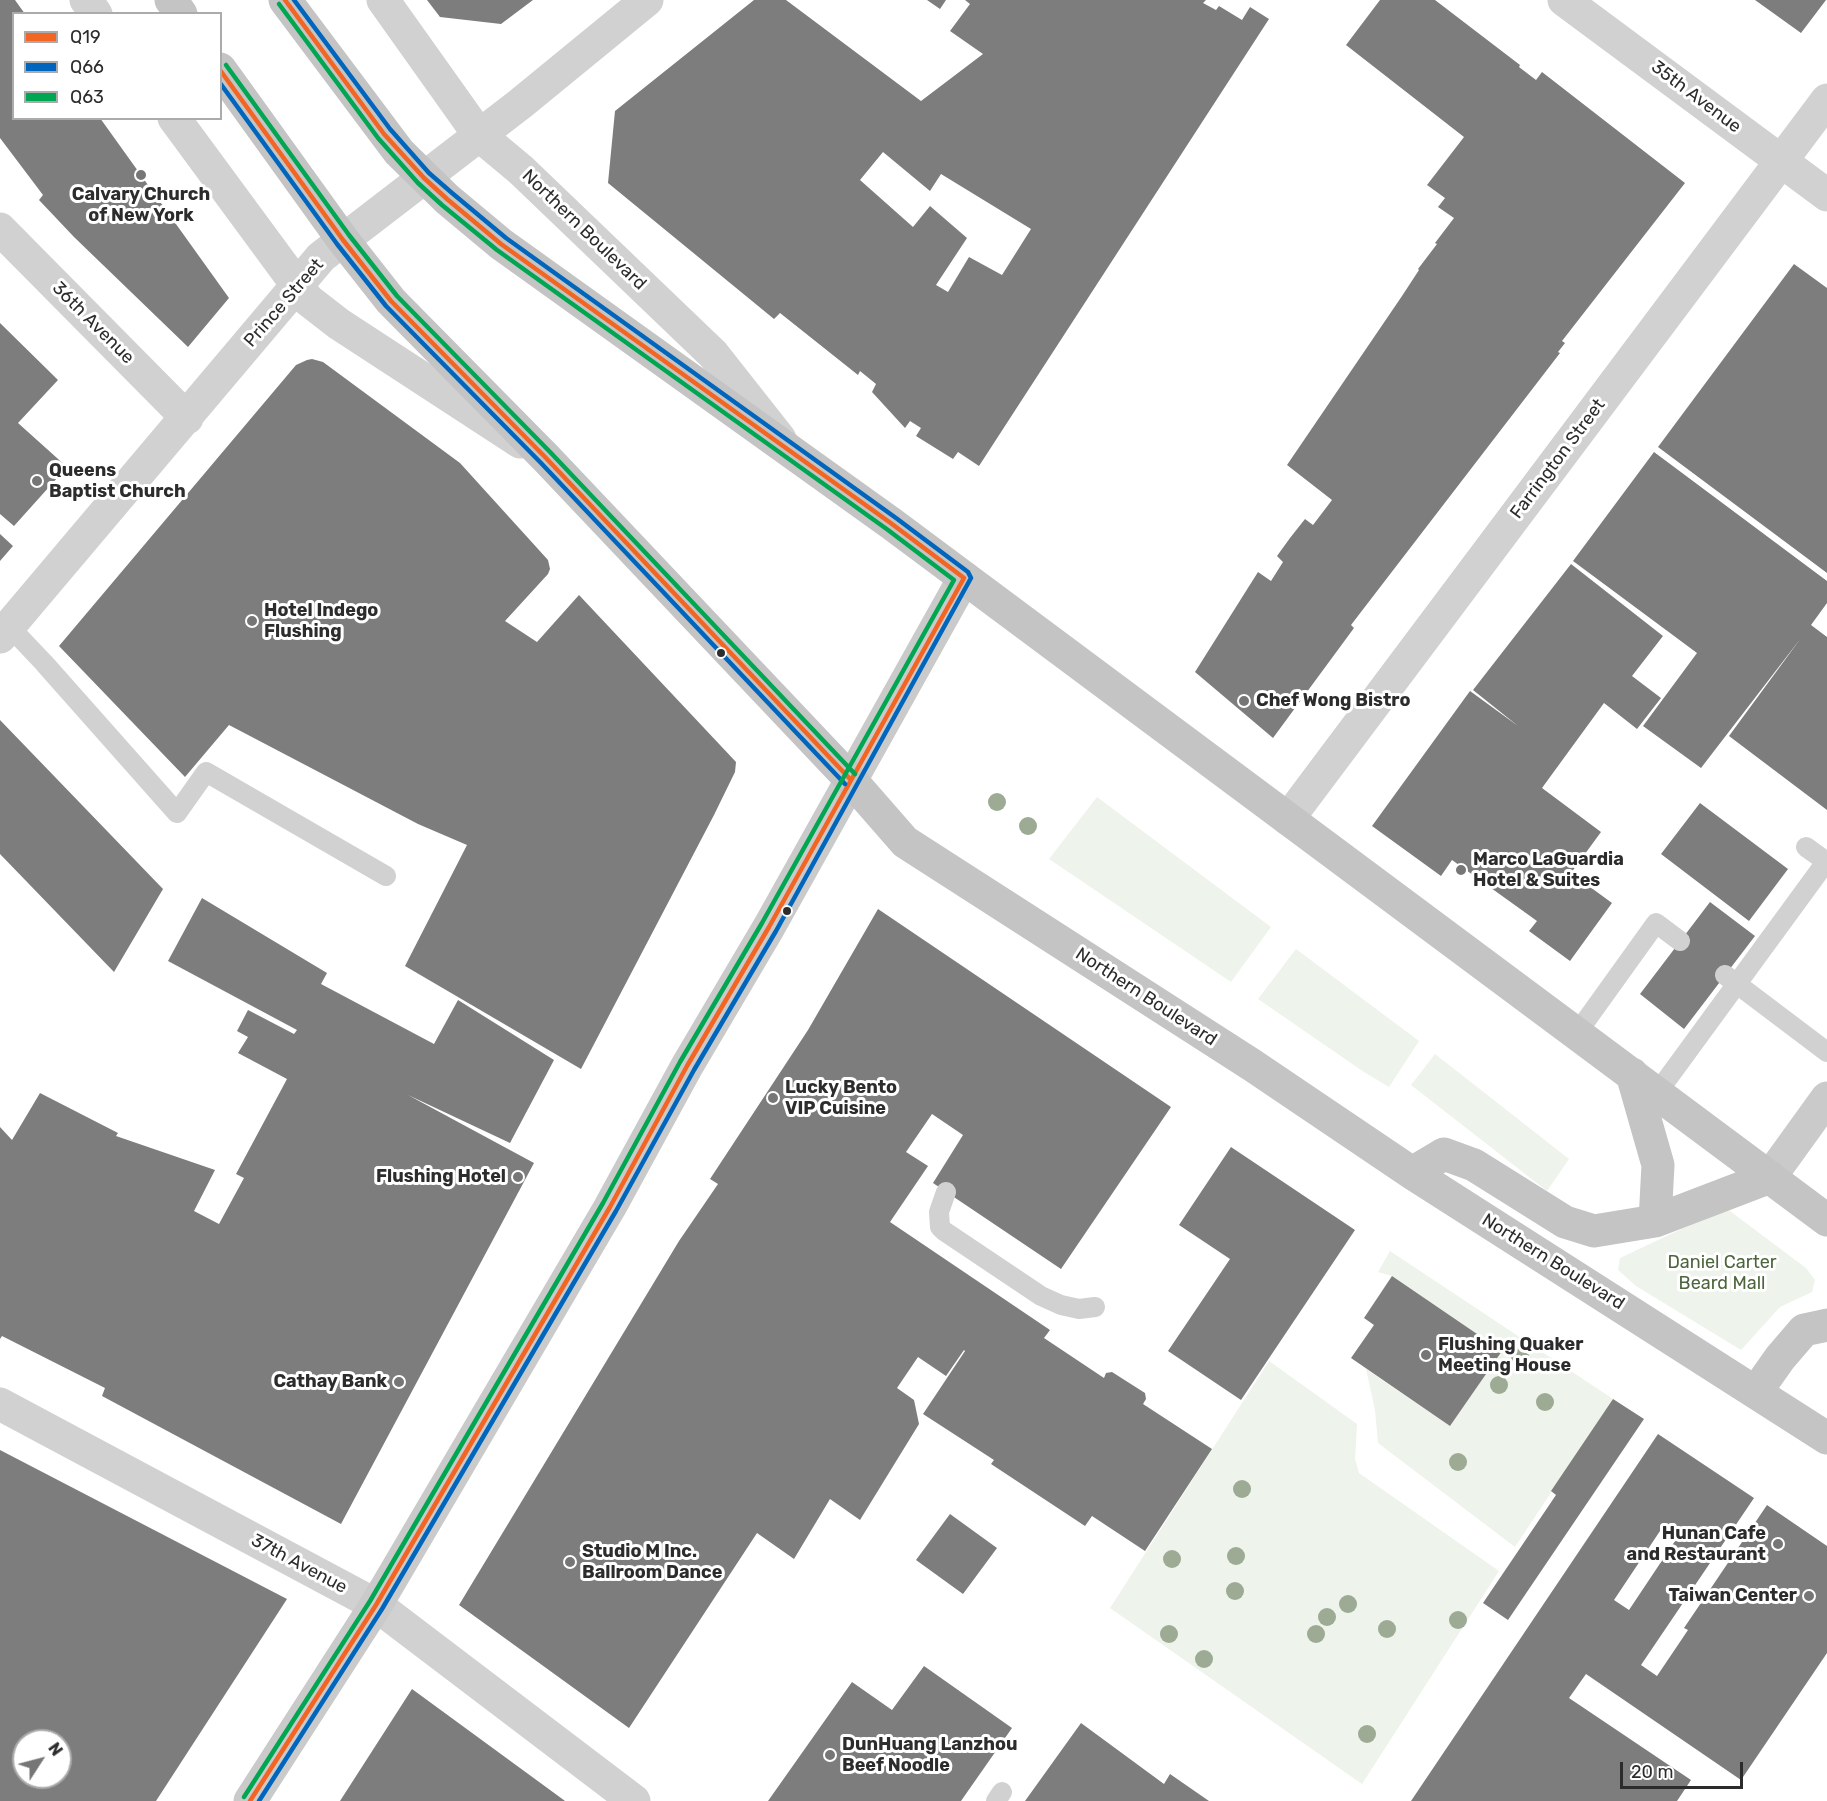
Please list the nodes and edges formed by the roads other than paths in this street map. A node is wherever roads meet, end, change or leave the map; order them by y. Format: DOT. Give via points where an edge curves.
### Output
graph roads {
  1 [pos="285,0"];
  2 [pos="383,0"];
  3 [pos="647,0"];
  4 [pos="1564,0"];
  5 [pos="222,72"];
  6 [pos="1827,100"];
  7 [pos="175,120"];
  8 [pos="479,135"];
  9 [pos="1781,161"];
  10 [pos="424,178"];
  11 [pos="1827,195"];
  12 [pos="0,229"];
  13 [pos="343,240"];
  14 [pos="298,285"];
  15 [pos="187,418"];
  16 [pos="792,454"];
  17 [pos="546,458"];
  18 [pos="964,578"];
  19 [pos="4,631"];
  20 [pos="850,779"];
  21 [pos="1288,819"];
  22 [pos="1806,847"];
  23 [pos="1827,862"];
  24 [pos="386,876"];
  25 [pos="1680,941"];
  26 [pos="1731,980"];
  27 [pos="1577,1033"];
  28 [pos="1827,1052"];
  29 [pos="1645,1084"];
  30 [pos="1827,1098"];
  31 [pos="1412,1173"];
  32 [pos="1770,1177"];
  33 [pos="946,1192"];
  34 [pos="1827,1220"];
  35 [pos="1655,1221"];
  36 [pos="1095,1307"];
  37 [pos="1827,1325"];
  38 [pos="1756,1392"];
  39 [pos="0,1404"];
  40 [pos="1827,1438"];
  41 [pos="376,1605"];
  42 [pos="250,1801"];
  43 [pos="634,1801"];
  1 -- 10 [label="main road, Northern Boulevard" via="384,134"];
  2 -- 8 [label="street, Northern Boulevard"];
  3 -- 8 [label="street, Prince Street"];
  4 -- 9 [label="street, 35th Avenue"];
  5 -- 13 [label="main road, Northern Boulevard"];
  6 -- 9 [label="street, Farrington Street"];
  7 -- 14 [label="street, Northern Boulevard"];
  8 -- 10 [label="street, Prince Street"];
  8 -- 16 [label="street, Northern Boulevard" via="521,170 713,354"];
  9 -- 11 [label="street, 35th Avenue"];
  9 -- 21 [label="street, Farrington Street"];
  10 -- 13 [label="street, Prince Street"];
  10 -- 16 [label="main road, Northern Boulevard" via="501,244"];
  12 -- 15 [label="street, 36th Avenue"];
  13 -- 14 [label="street, Prince Street" via="321,257"];
  13 -- 17 [label="main road, Northern Boulevard" via="391,301"];
  14 -- 15 [label="street, Prince Street"];
  14 -- 17 [label="street, Northern Boulevard" via="308,300 339,324"];
  15 -- 19 [label="street, Prince Street"];
  16 -- 18 [label="main road, Northern Boulevard"];
  17 -- 20 [label="main road, Northern Boulevard"];
  18 -- 20 [label="main road"];
  18 -- 21 [label="main road, Northern Boulevard"];
  19 -- 24 [label="lane" via="44,663 177,813 206,772"];
  20 -- 31 [label="main road, Northern Boulevard" via="905,842"];
  20 -- 41 [label="main road" via="610,1207"];
  21 -- 27 [label="main road, Northern Boulevard"];
  22 -- 23 [label="lane"];
  23 -- 26 [label="lane"];
  25 -- 27 [label="lane" via="1656,923"];
  26 -- 28 [label="lane"];
  26 -- 29 [label="lane"];
  27 -- 29 [label="main road, Northern Boulevard"];
  29 -- 32 [label="main road, Northern Boulevard"];
  29 -- 35 [label="main road" via="1659,1165"];
  30 -- 32 [label="main road"];
  31 -- 35 [label="main road" via="1444,1154 1474,1165 1565,1222 1594,1231"];
  31 -- 38 [label="main road, Northern Boulevard"];
  32 -- 34 [label="main road, Northern Boulevard"];
  32 -- 35 [label="main road"];
  33 -- 36 [label="lane" via="939,1212 944,1231 1041,1296 1079,1309"];
  37 -- 38 [label="main road" via="1804,1330"];
  38 -- 40 [label="main road, Northern Boulevard"];
  39 -- 41 [label="street, 37th Avenue"];
  41 -- 42 [label="main road"];
  41 -- 43 [label="street, 37th Avenue"];
}
